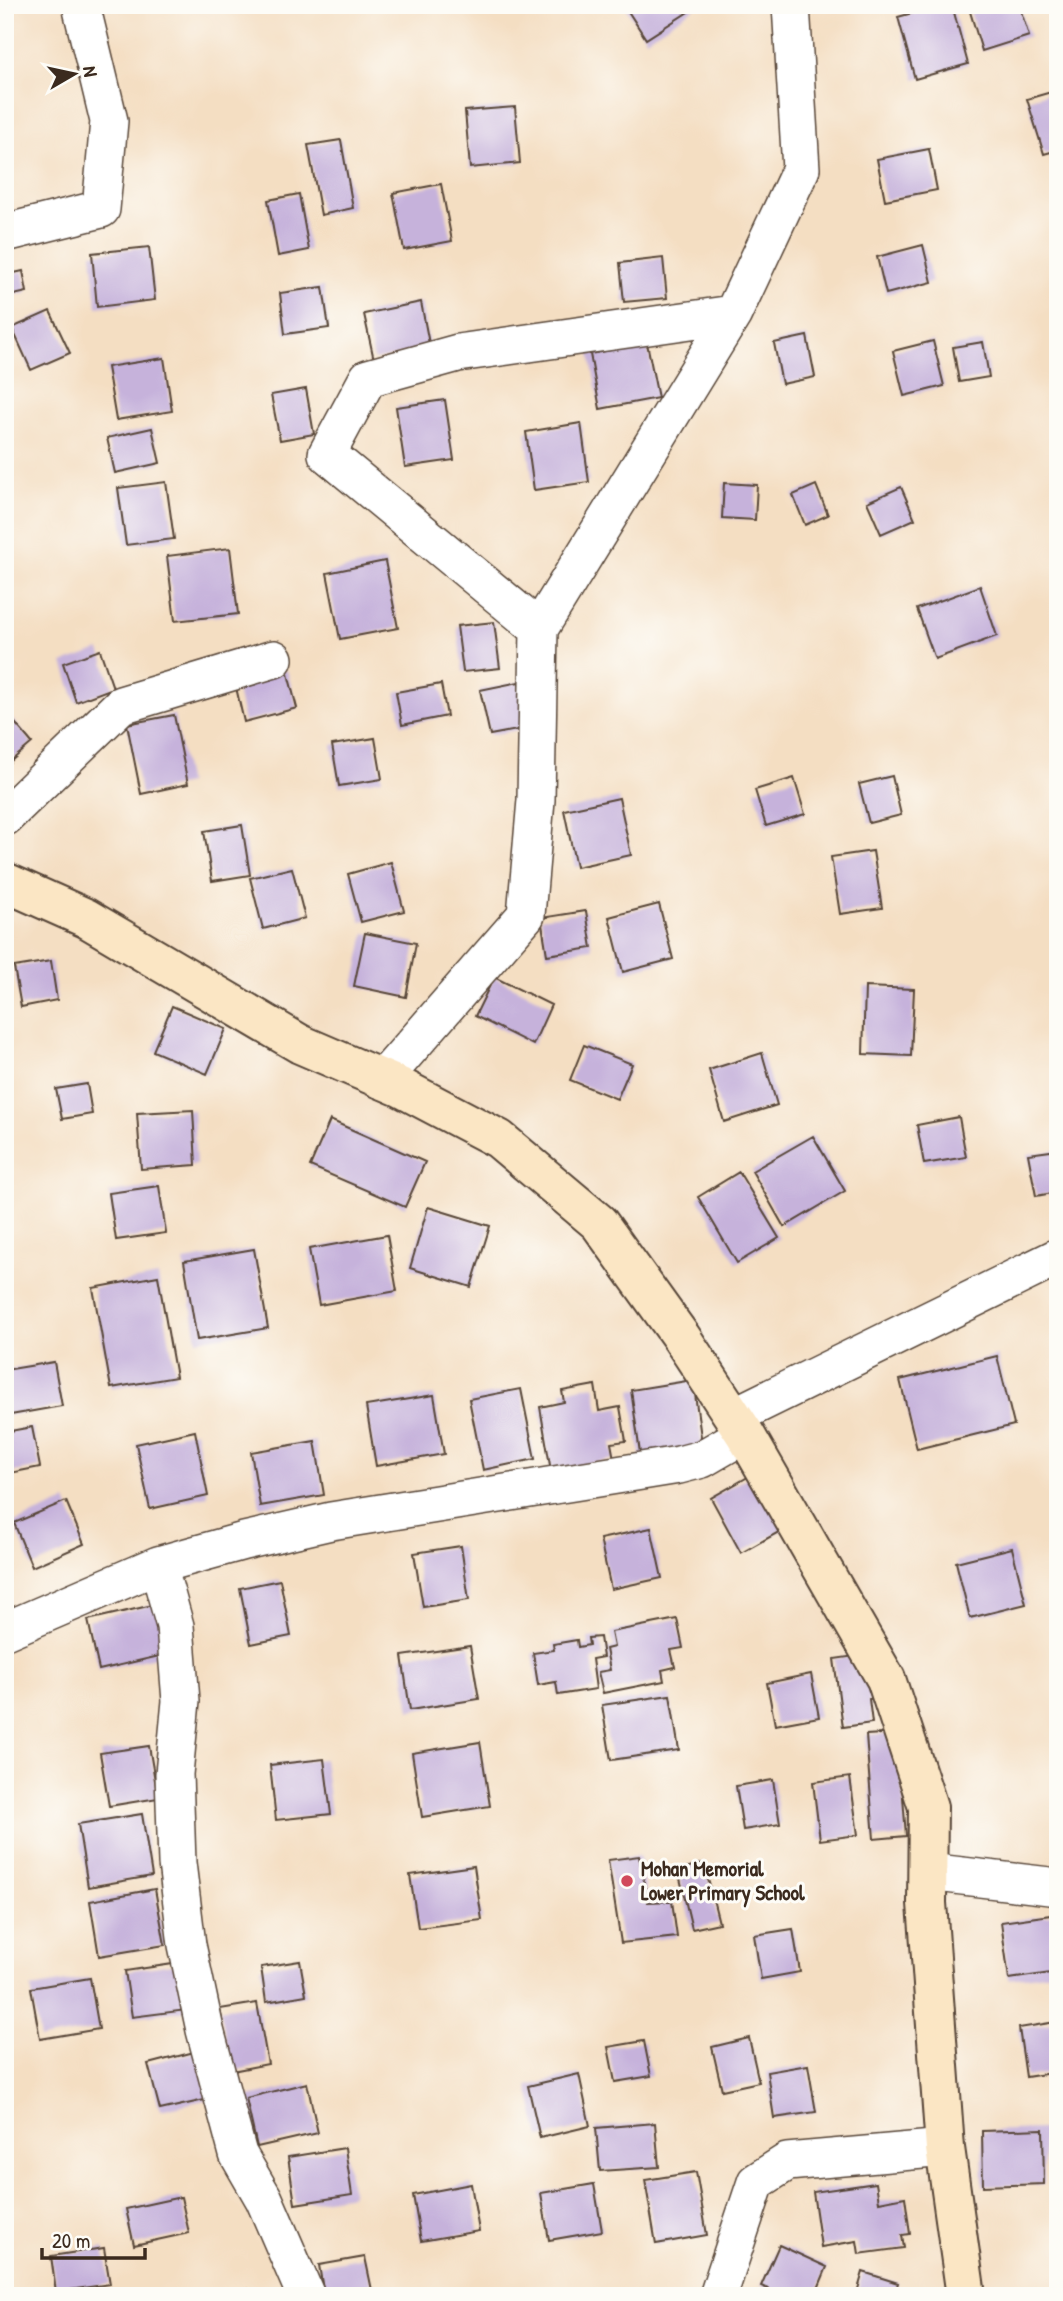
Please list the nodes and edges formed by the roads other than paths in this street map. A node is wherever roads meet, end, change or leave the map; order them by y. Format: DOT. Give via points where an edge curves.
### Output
graph roads {
  1 [pos="81,5"];
  2 [pos="792,5"];
  3 [pos="5,233"];
  4 [pos="733,314"];
  5 [pos="538,629"];
  6 [pos="274,659"];
  7 [pos="5,817"];
  8 [pos="5,882"];
  9 [pos="382,1080"];
  10 [pos="1058,1257"];
  11 [pos="739,1425"];
  12 [pos="158,1565"];
  13 [pos="5,1631"];
  14 [pos="928,1872"];
  15 [pos="1058,1887"];
  16 [pos="945,2148"];
  17 [pos="306,2296"];
  18 [pos="718,2296"];
  19 [pos="966,2296"];
  1 -- 3 [label="street" via="109,121 101,209"];
  2 -- 4 [label="street" via="801,170"];
  4 -- 5 [label="street"];
  4 -- 5 [label="street" via="458,353 368,379 327,454"];
  5 -- 9 [label="street" via="536,800 526,915"];
  6 -- 7 [label="street" via="121,705"];
  8 -- 9 [label="main road" via="86,918 300,1044"];
  9 -- 11 [label="main road" via="499,1139 598,1223"];
  10 -- 11 [label="street"];
  11 -- 12 [label="street" via="702,1459 679,1465 331,1521"];
  11 -- 14 [label="main road" via="886,1679 928,1807"];
  12 -- 13 [label="street"];
  12 -- 17 [label="street" via="175,1626 181,1701 174,1774 177,1863 187,1945 238,2154 264,2199"];
  14 -- 15 [label="street"];
  14 -- 16 [label="main road"];
  16 -- 18 [label="street" via="787,2162 756,2182"];
  16 -- 19 [label="main road"];
}
